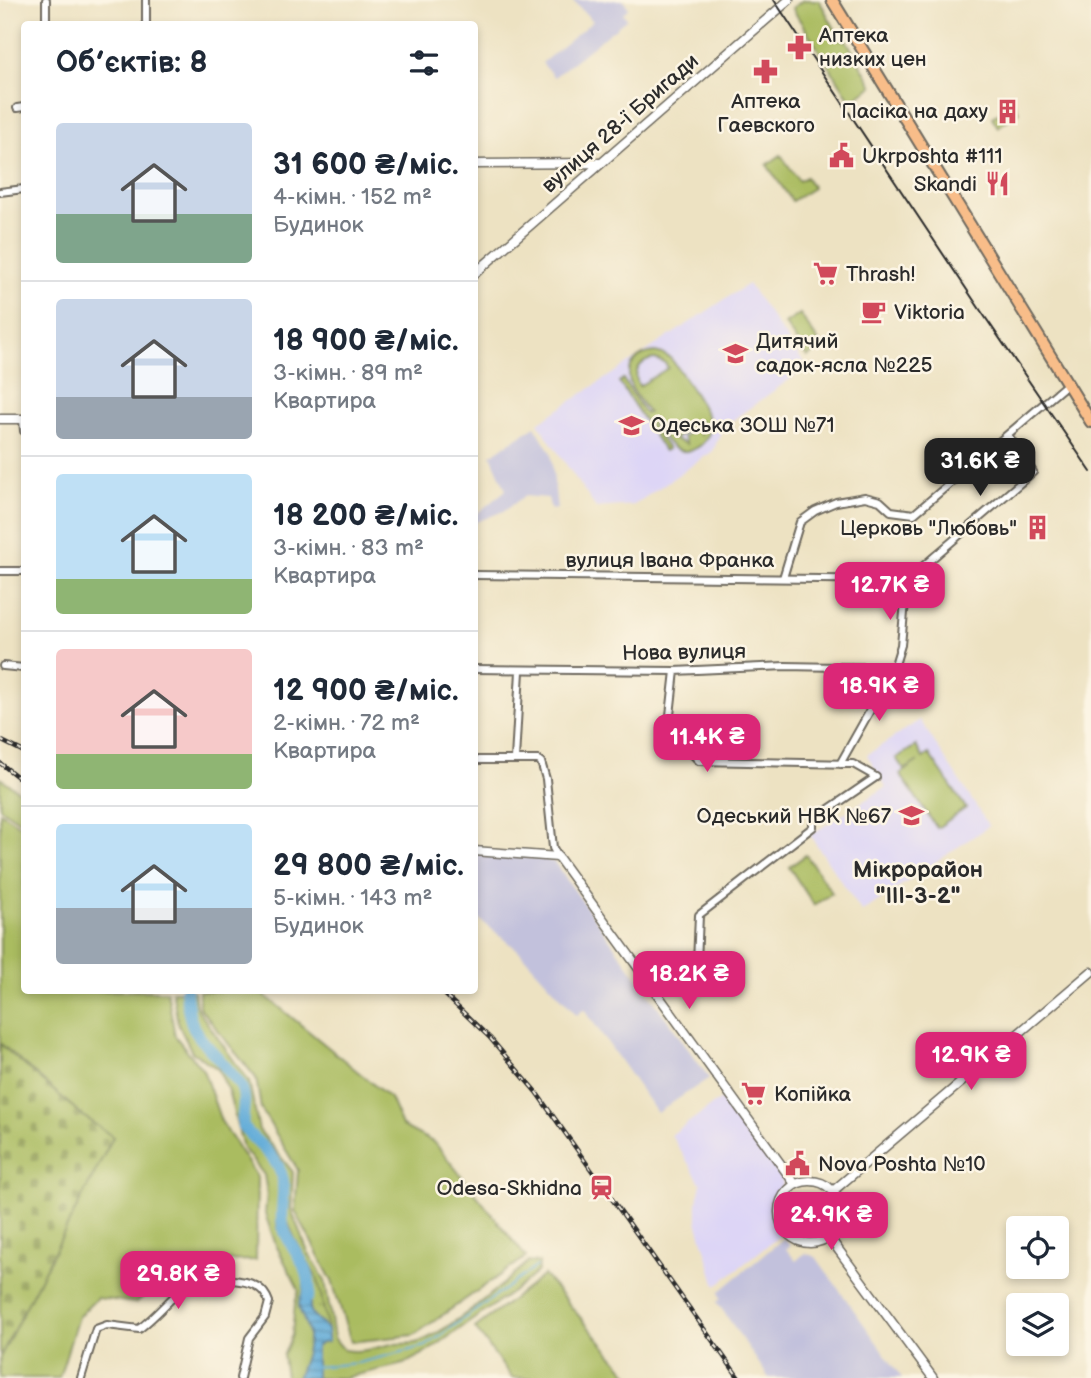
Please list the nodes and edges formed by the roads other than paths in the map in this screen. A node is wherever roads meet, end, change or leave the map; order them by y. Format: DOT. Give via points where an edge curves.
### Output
graph roads {
  1 [pos="46,0"];
  2 [pos="146,0"];
  3 [pos="789,0"];
  4 [pos="832,0"];
  5 [pos="46,21"];
  6 [pos="146,21"];
  7 [pos="599,163"];
  8 [pos="478,164"];
  9 [pos="21,189"];
  10 [pos="0,192"];
  11 [pos="478,270"];
  12 [pos="1067,384"];
  13 [pos="0,419"];
  14 [pos="21,419"];
  15 [pos="1091,422"];
  16 [pos="1008,435"];
  17 [pos="0,571"];
  18 [pos="21,571"];
  19 [pos="478,575"];
  20 [pos="783,578"];
  21 [pos="907,580"];
  22 [pos="3,666"];
  23 [pos="21,668"];
  24 [pos="894,668"];
  25 [pos="478,669"];
  26 [pos="520,671"];
  27 [pos="675,671"];
  28 [pos="515,759"];
  29 [pos="478,760"];
  30 [pos="840,764"];
  31 [pos="478,850"];
  32 [pos="558,857"];
  33 [pos="1091,972"];
  34 [pos="657,991"];
  35 [pos="795,1184"];
  36 [pos="833,1191"];
  37 [pos="829,1237"];
  38 [pos="81,1378"];
  39 [pos="240,1378"];
  40 [pos="933,1378"];
  1 -- 5 [label="street"];
  2 -- 6 [label="street"];
  3 -- 7 [label="street, вулиця 28-ї Бригади"];
  4 -- 12 [label="highway"];
  7 -- 8 [label="street"];
  7 -- 11 [label="street, вулиця 28-ї Бригади"];
  9 -- 10 [label="street"];
  12 -- 15 [label="highway"];
  12 -- 16 [label="street"];
  13 -- 14 [label="street"];
  16 -- 20 [label="street" via="914,514 891,512 880,501 865,497 816,511 800,522"];
  16 -- 21 [label="street" via="1033,472"];
  17 -- 18 [label="street"];
  19 -- 20 [label="street, вулиця Івана Франка"];
  20 -- 21 [label="street, вулиця Івана Франка"];
  21 -- 24 [label="street" via="901,645"];
  22 -- 23 [label="street"];
  24 -- 27 [label="street, Нова вулиця"];
  24 -- 30 [label="street"];
  25 -- 26 [label="street, Нова вулиця"];
  26 -- 27 [label="street, Нова вулиця"];
  26 -- 28 [label="street"];
  27 -- 30 [label="street" via="669,724 699,761"];
  28 -- 29 [label="street"];
  28 -- 32 [label="street" via="541,762"];
  30 -- 34 [label="street" via="853,764 876,777 813,820 813,828 699,915 697,963"];
  31 -- 32 [label="street"];
  32 -- 34 [label="street"];
  33 -- 36 [label="street"];
  34 -- 35 [label="street"];
  35 -- 36 [label="street" via="815,1181"];
  35 -- 37 [label="street" via="787,1190 779,1209 786,1233 810,1243"];
  36 -- 37 [label="street" via="841,1209"];
  37 -- 40 [label="street"];
  38 -- 39 [label="street" via="99,1326 139,1329 174,1294 207,1277 246,1282 263,1290 269,1302 249,1338"];
}
